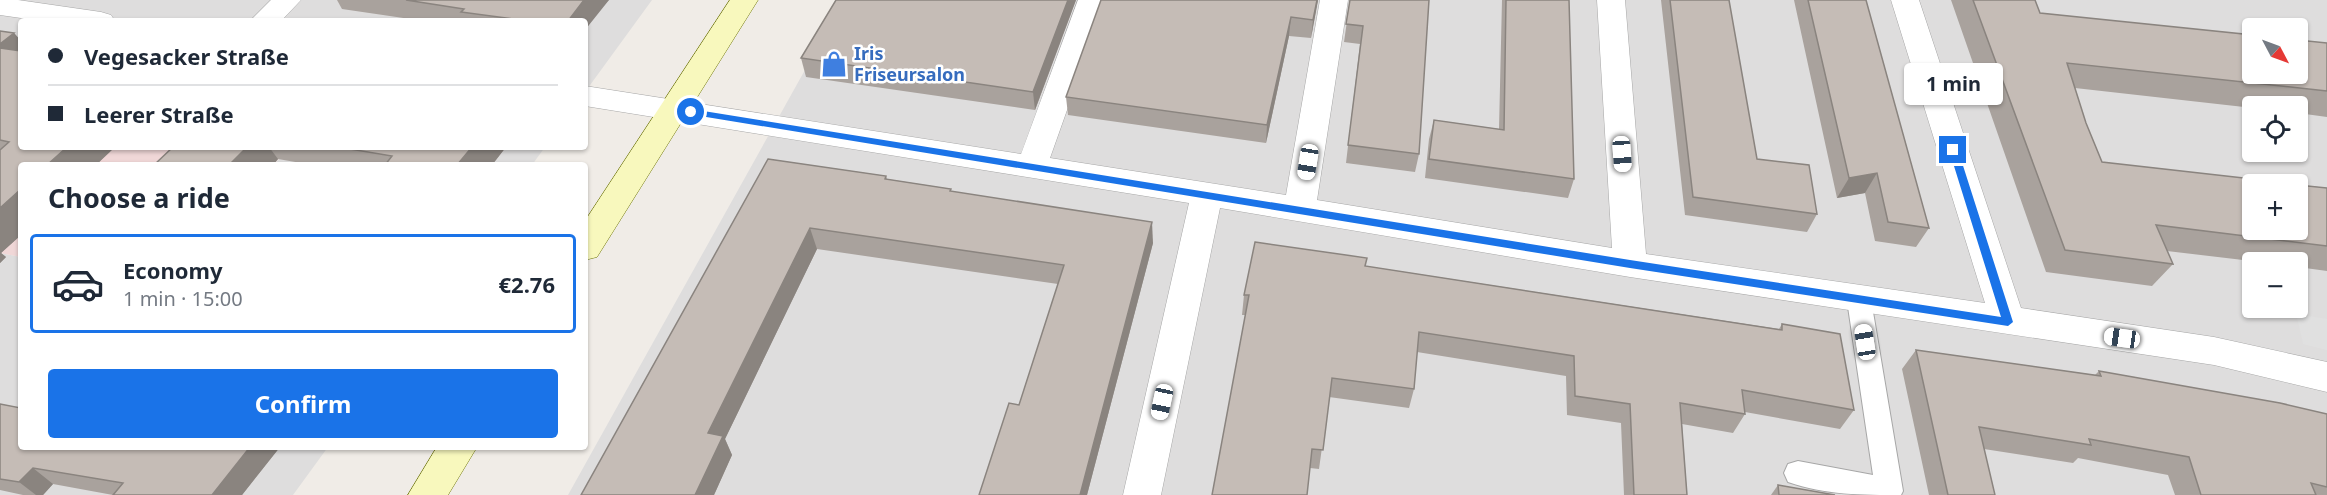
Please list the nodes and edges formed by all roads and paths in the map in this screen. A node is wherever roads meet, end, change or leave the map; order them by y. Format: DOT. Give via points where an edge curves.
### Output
graph roads {
  1 [pos="287,0"];
  2 [pos="744,0"];
  3 [pos="1092,0"];
  4 [pos="1334,0"];
  5 [pos="1611,0"];
  6 [pos="1905,0"];
  7 [pos="8,4"];
  8 [pos="85,18"];
  9 [pos="267,18"];
  10 [pos="588,96"];
  11 [pos="674,110"];
  12 [pos="1032,166"];
  13 [pos="1207,194"];
  14 [pos="1300,209"];
  15 [pos="588,243"];
  16 [pos="1630,264"];
  17 [pos="1858,300"];
  18 [pos="2008,322"];
  19 [pos="2327,377"];
  20 [pos="456,450"];
  21 [pos="1798,473"];
  22 [pos="427,495"];
  23 [pos="1142,495"];
  1 -- 9 [label="street"];
  2 -- 11 [label="main road"];
  3 -- 12 [label="street"];
  4 -- 14 [label="street"];
  5 -- 16 [label="street"];
  6 -- 18 [label="street"];
  7 -- 8 [label="street"];
  10 -- 11 [label="street"];
  11 -- 12 [label="street"];
  11 -- 15 [label="main road"];
  12 -- 13 [label="street"];
  13 -- 14 [label="street"];
  13 -- 23 [label="street"];
  14 -- 16 [label="street"];
  16 -- 17 [label="street"];
  17 -- 18 [label="street"];
  17 -- 21 [label="lane" via="1889,491"];
  18 -- 19 [label="street" via="2214,351"];
  20 -- 22 [label="main road"];
}
